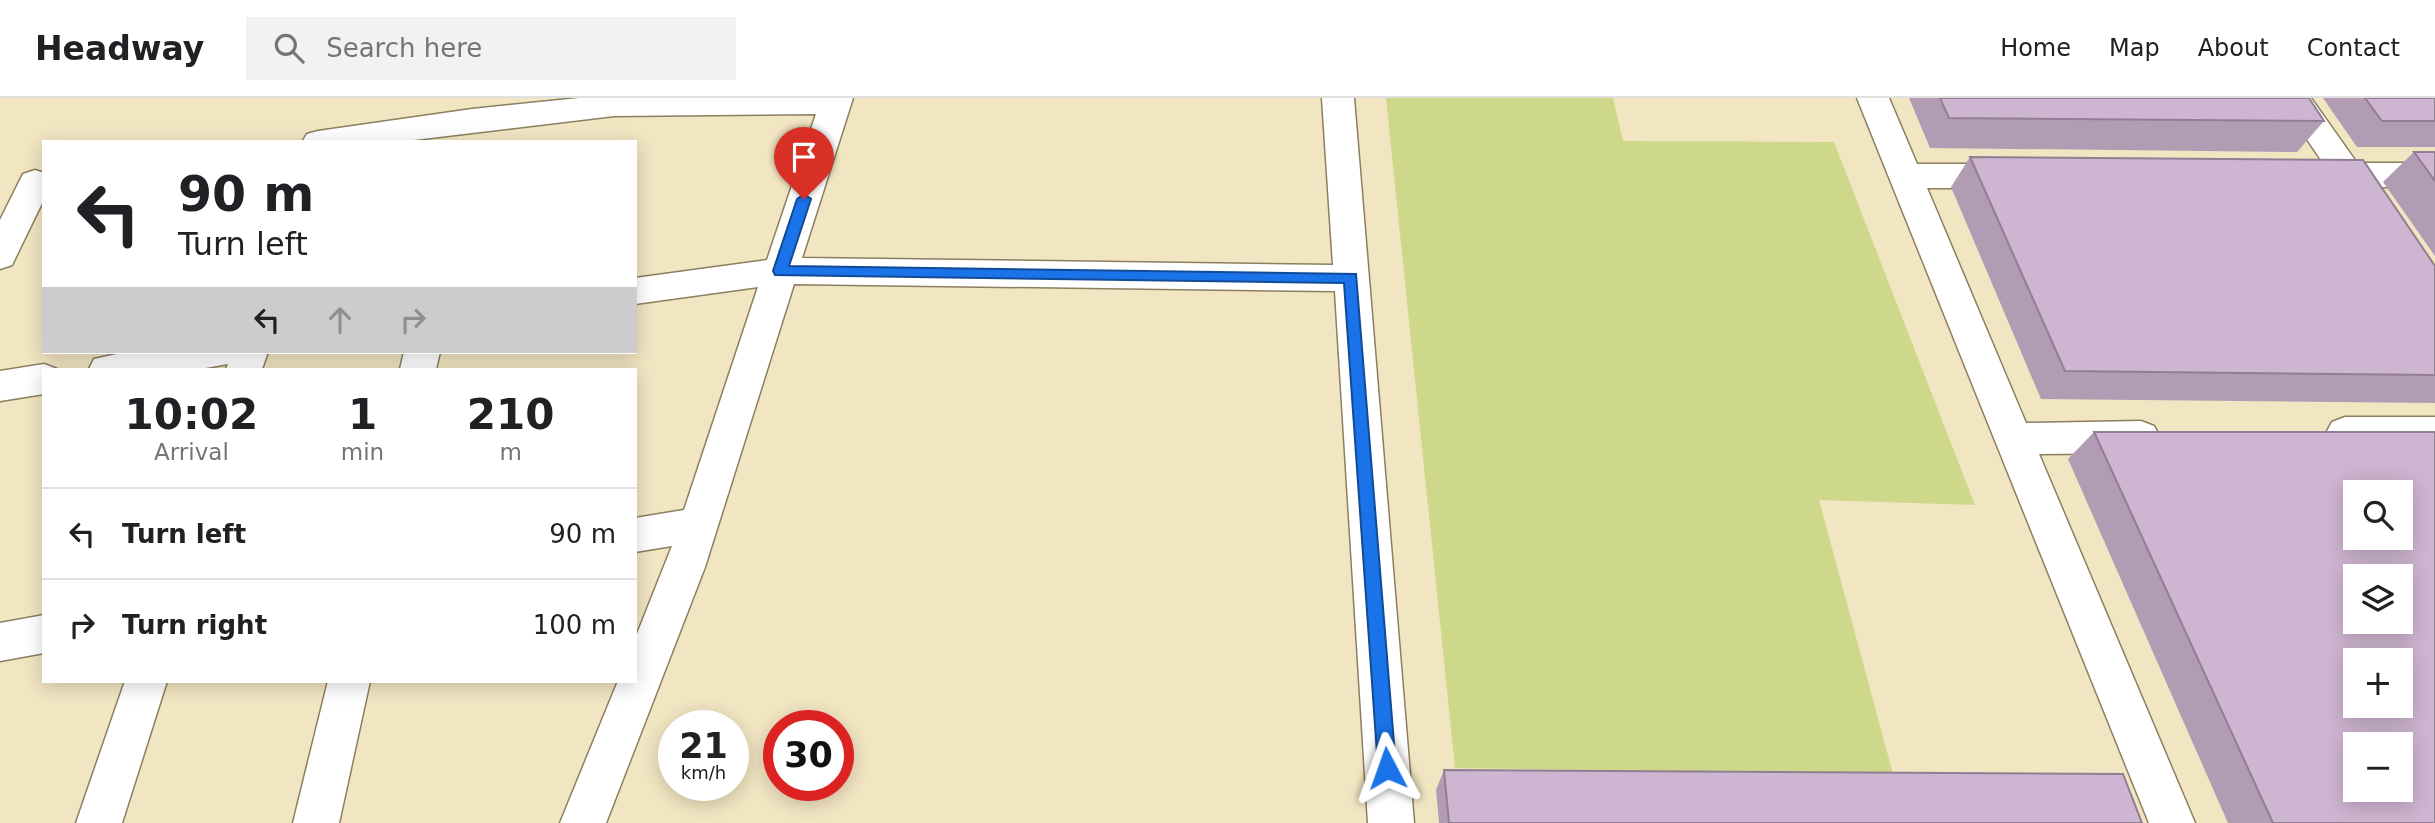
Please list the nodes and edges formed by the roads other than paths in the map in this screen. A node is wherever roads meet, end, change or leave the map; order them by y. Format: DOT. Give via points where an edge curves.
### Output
graph roads {
  1 [pos="1338,98"];
  2 [pos="1872,98"];
  3 [pos="2295,98"];
  4 [pos="837,101"];
  5 [pos="472,120"];
  6 [pos="333,140"];
  7 [pos="2292,175"];
  8 [pos="2348,175"];
  9 [pos="2435,175"];
  10 [pos="1905,176"];
  11 [pos="2043,176"];
  12 [pos="39,182"];
  13 [pos="0,187"];
  14 [pos="2377,218"];
  15 [pos="0,256"];
  16 [pos="780,271"];
  17 [pos="1351,278"];
  18 [pos="637,291"];
  19 [pos="207,354"];
  20 [pos="114,368"];
  21 [pos="42,379"];
  22 [pos="0,386"];
  23 [pos="2435,432"];
  24 [pos="2313,434"];
  25 [pos="2177,436"];
  26 [pos="2014,439"];
  27 [pos="698,525"];
  28 [pos="637,535"];
  29 [pos="42,634"];
  30 [pos="0,642"];
  31 [pos="145,683"];
  32 [pos="349,683"];
  33 [pos="99,823"];
  34 [pos="316,823"];
  35 [pos="583,823"];
  36 [pos="1391,823"];
  37 [pos="2172,823"];
  1 -- 17 [label="street"];
  2 -- 10 [label="street"];
  3 -- 8 [label="street"];
  4 -- 5 [label="street" via="614,105"];
  4 -- 16 [label="street"];
  5 -- 6 [label="street"];
  7 -- 8 [label="street"];
  8 -- 9 [label="street"];
  8 -- 14 [label="street"];
  10 -- 11 [label="street"];
  10 -- 26 [label="street"];
  12 -- 13 [label="street"];
  12 -- 15 [label="street"];
  16 -- 17 [label="street"];
  16 -- 18 [label="street"];
  16 -- 27 [label="street"];
  17 -- 36 [label="street"];
  19 -- 20 [label="street"];
  21 -- 22 [label="street"];
  23 -- 24 [label="street"];
  25 -- 26 [label="street"];
  26 -- 37 [label="street"];
  27 -- 28 [label="street"];
  27 -- 35 [label="street"];
  29 -- 30 [label="street"];
  31 -- 33 [label="street"];
  32 -- 34 [label="street"];
}
